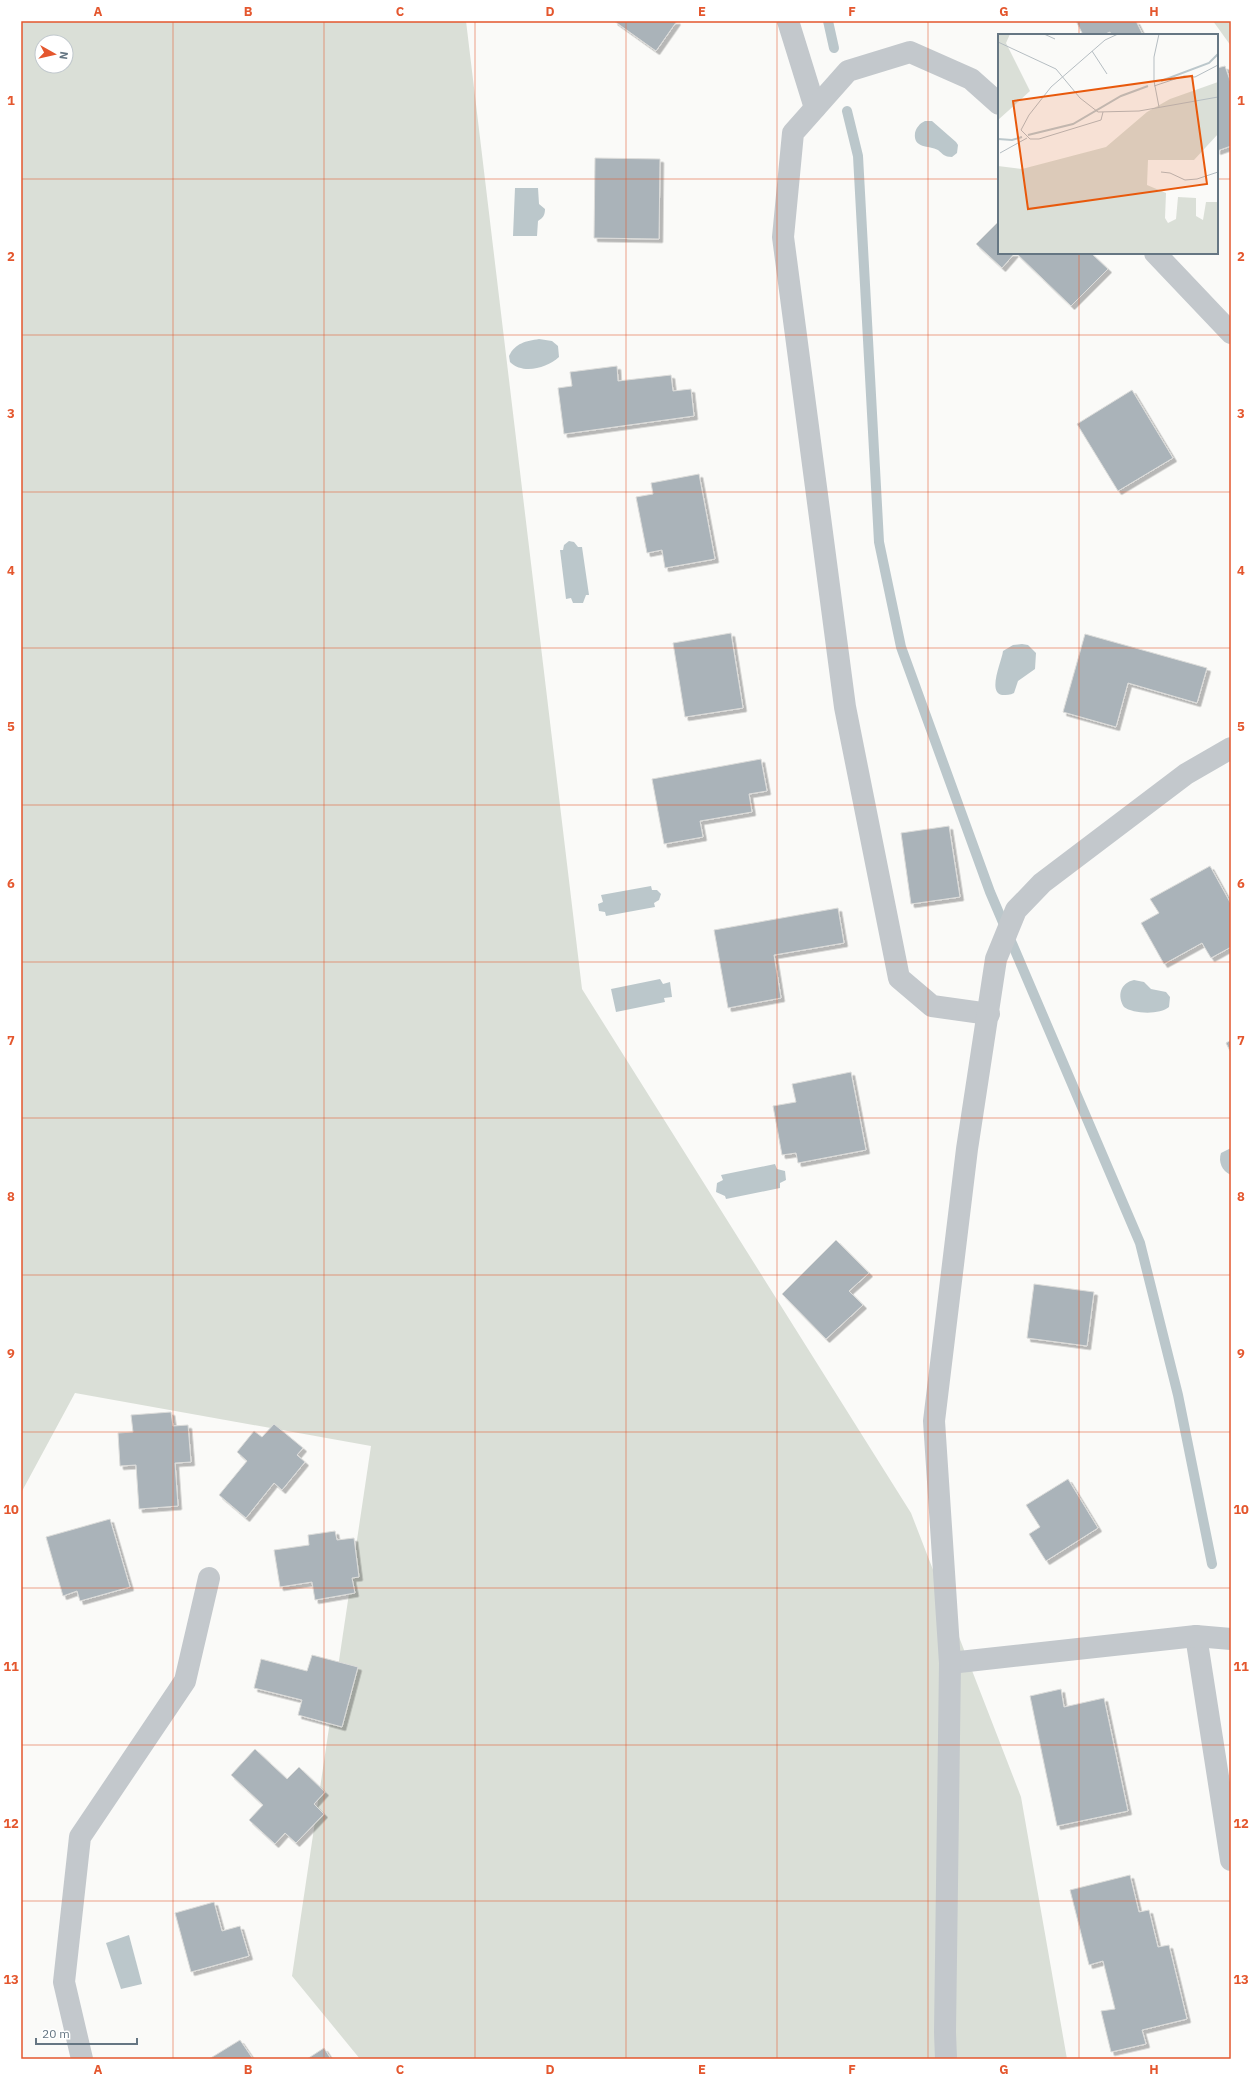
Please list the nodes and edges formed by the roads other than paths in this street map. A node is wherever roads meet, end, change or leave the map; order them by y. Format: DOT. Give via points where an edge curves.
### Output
graph roads {
  1 [pos="788,21"];
  2 [pos="998,103"];
  3 [pos="815,108"];
  4 [pos="1156,254"];
  5 [pos="1231,333"];
  6 [pos="1231,748"];
  7 [pos="989,1014"];
  8 [pos="209,1578"];
  9 [pos="1196,1636"];
  10 [pos="1231,1639"];
  11 [pos="950,1663"];
  12 [pos="1231,1860"];
  13 [pos="82,2059"];
  14 [pos="946,2059"];
  1 -- 3 [label="street"];
  2 -- 3 [label="street" via="971,79 910,52 848,72"];
  3 -- 7 [label="street" via="793,133 783,237 845,708 899,978 932,1006"];
  4 -- 5 [label="street"];
  6 -- 7 [label="street" via="1186,774 1042,883 1016,910 996,959"];
  7 -- 11 [label="street" via="967,1149 934,1421"];
  8 -- 13 [label="street" via="185,1681 80,1837 64,1982"];
  9 -- 10 [label="street"];
  9 -- 11 [label="street"];
  9 -- 12 [label="street"];
  11 -- 14 [label="street" via="944,2032"];
}
